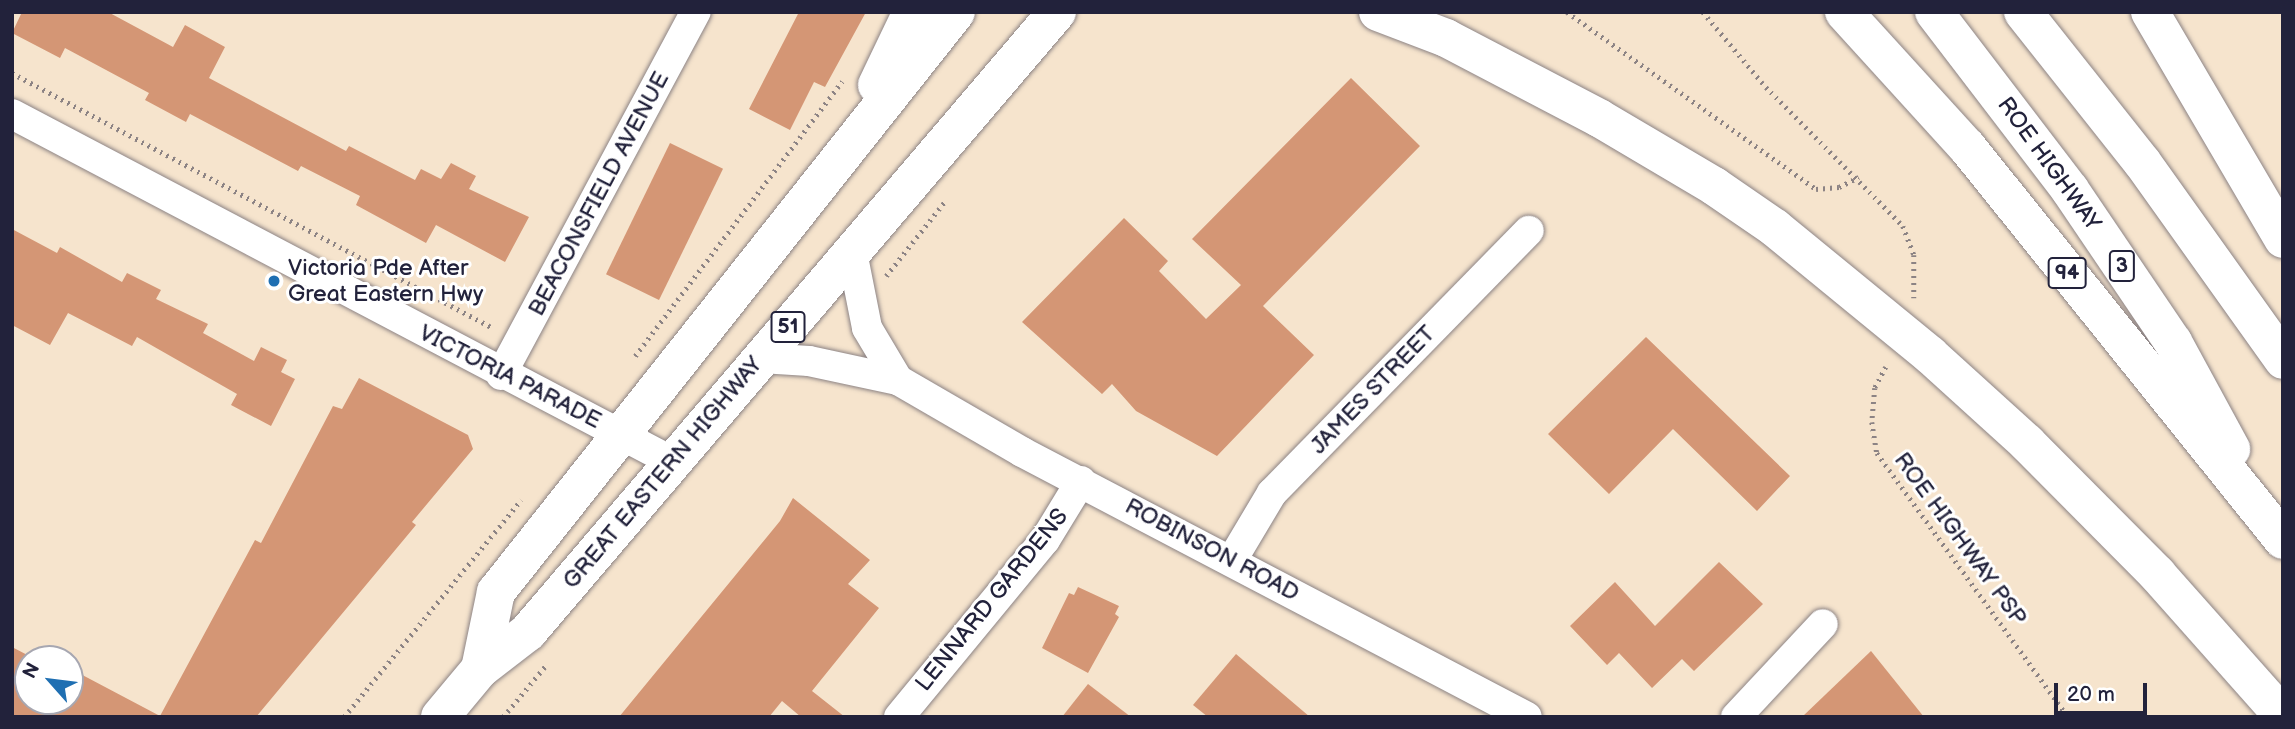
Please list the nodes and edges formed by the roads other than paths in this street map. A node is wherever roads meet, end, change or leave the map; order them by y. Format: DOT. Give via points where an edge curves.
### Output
graph roads {
  1 [pos="696,12"];
  2 [pos="912,12"];
  3 [pos="956,12"];
  4 [pos="1057,12"];
  5 [pos="1378,12"];
  6 [pos="1844,12"];
  7 [pos="1934,12"];
  8 [pos="2023,12"];
  9 [pos="2150,12"];
  10 [pos="12,114"];
  11 [pos="795,213"];
  12 [pos="1529,231"];
  13 [pos="2283,239"];
  14 [pos="852,251"];
  15 [pos="761,358"];
  16 [pos="2283,360"];
  17 [pos="501,375"];
  18 [pos="898,380"];
  19 [pos="623,433"];
  20 [pos="673,462"];
  21 [pos="1081,481"];
  22 [pos="2283,540"];
  23 [pos="1232,560"];
  24 [pos="1823,624"];
  25 [pos="480,669"];
  26 [pos="2283,716"];
  27 [pos="440,717"];
  28 [pos="899,717"];
  29 [pos="1527,717"];
  30 [pos="1736,717"];
  1 -- 17 [label="street, BEACONSFIELD AVENUE"];
  2 -- 11 [label="highway" via="867,105"];
  3 -- 11 [label="highway, GREAT EASTERN HIGHWAY / 51"];
  4 -- 14 [label="highway, GREAT EASTERN HIGHWAY / 51"];
  5 -- 26 [label="highway" via="1446,38 1599,118 1775,228 1930,355 2027,443 2157,574"];
  6 -- 22 [label="highway, 94" via="1967,147"];
  7 -- 22 [label="highway, ROE HIGHWAY / 3" via="2070,190 2174,342"];
  8 -- 16 [label="highway" via="2142,162"];
  9 -- 13 [label="highway"];
  10 -- 17 [label="street, VICTORIA PARADE"];
  11 -- 19 [label="highway, GREAT EASTERN HIGHWAY / 51"];
  12 -- 23 [label="street, JAMES STREET" via="1272,493"];
  14 -- 15 [label="highway, GREAT EASTERN HIGHWAY / 51"];
  14 -- 18 [label="street" via="867,328"];
  15 -- 18 [label="street, ROBINSON ROAD" via="809,361"];
  15 -- 20 [label="highway, GREAT EASTERN HIGHWAY / 51"];
  17 -- 19 [label="street, VICTORIA PARADE"];
  18 -- 21 [label="street, ROBINSON ROAD"];
  19 -- 20 [label="street, VICTORIA PARADE"];
  19 -- 25 [label="highway, GREAT EASTERN HIGHWAY / 51" via="496,592"];
  20 -- 25 [label="highway, GREAT EASTERN HIGHWAY / 51" via="528,632"];
  21 -- 23 [label="street, ROBINSON ROAD"];
  21 -- 28 [label="street, LENNARD GARDENS" via="1045,540"];
  23 -- 29 [label="street, ROBINSON ROAD"];
  24 -- 30 [label="street"];
  25 -- 27 [label="highway, GREAT EASTERN HIGHWAY / 51"];
}
